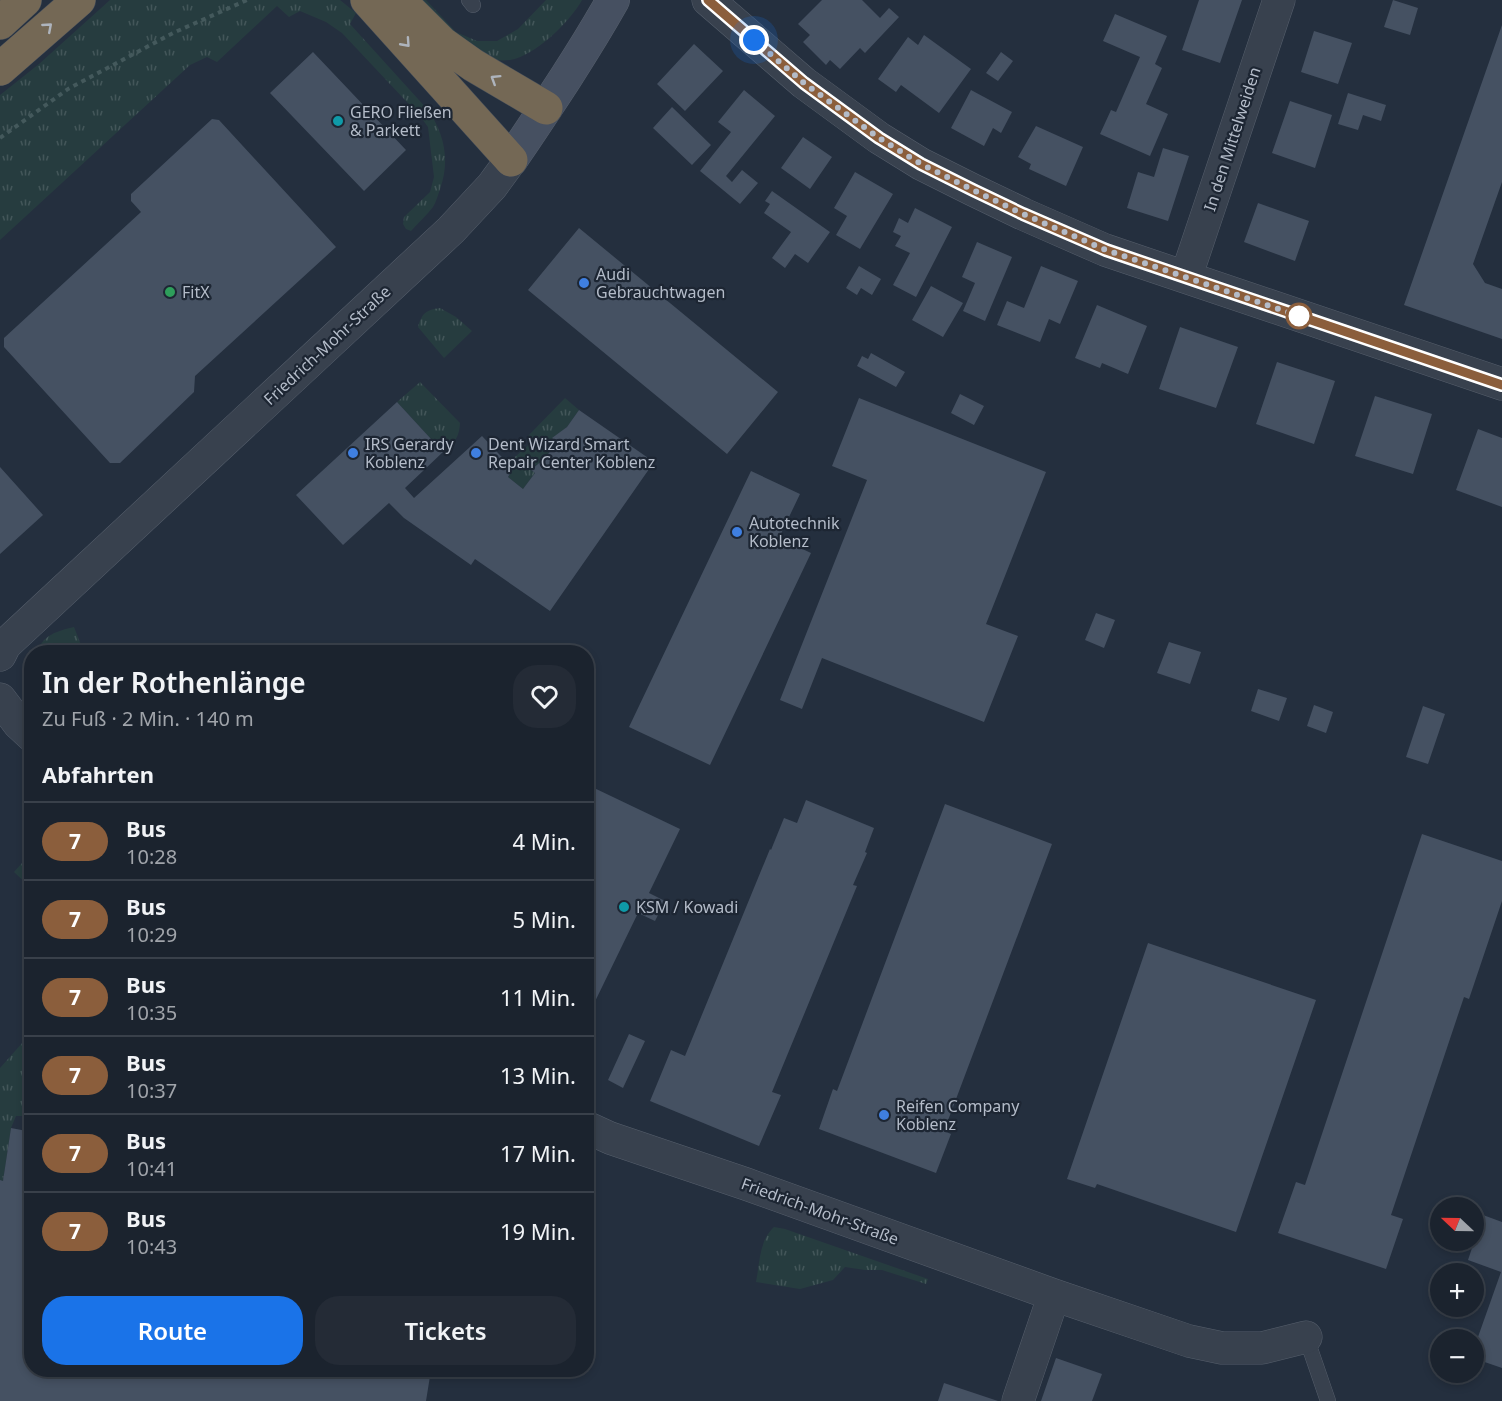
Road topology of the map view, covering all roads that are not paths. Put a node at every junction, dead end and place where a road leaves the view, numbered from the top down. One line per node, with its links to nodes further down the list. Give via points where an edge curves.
1 (25, 0): 8 (highway)
2 (79, 0): 9 (highway, one-way to 2)
3 (367, 0): 11 (highway, one-way to 11)
4 (399, 0): 10 (highway, one-way to 4, via 442,43)
5 (613, 0): 10 (street, Friedrich-Mohr-Straße)
6 (708, 0): 12 (street, via 804,83 921,164 1095,245)
7 (1279, 0): 12 (street, In den Mittelweiden)
8 (0, 23)
9 (0, 69)
10 (546, 108): 11 (street, Friedrich-Mohr-Straße)
11 (511, 160): 14 (street, Friedrich-Mohr-Straße, via 451,230 11,639)
12 (1186, 278): 13 (street)
13 (1502, 384)
14 (0, 655)
15 (0, 699): 16 (street)
16 (24, 729)
17 (594, 1131): 18 (street, Friedrich-Mohr-Straße)
18 (1054, 1295): 19 (street, Friedrich-Mohr-Straße, via 1189,1341 1222,1348 1262,1348); 20 (street)
19 (1306, 1337): 21 (lane)
20 (1018, 1401)
21 (1328, 1401)

